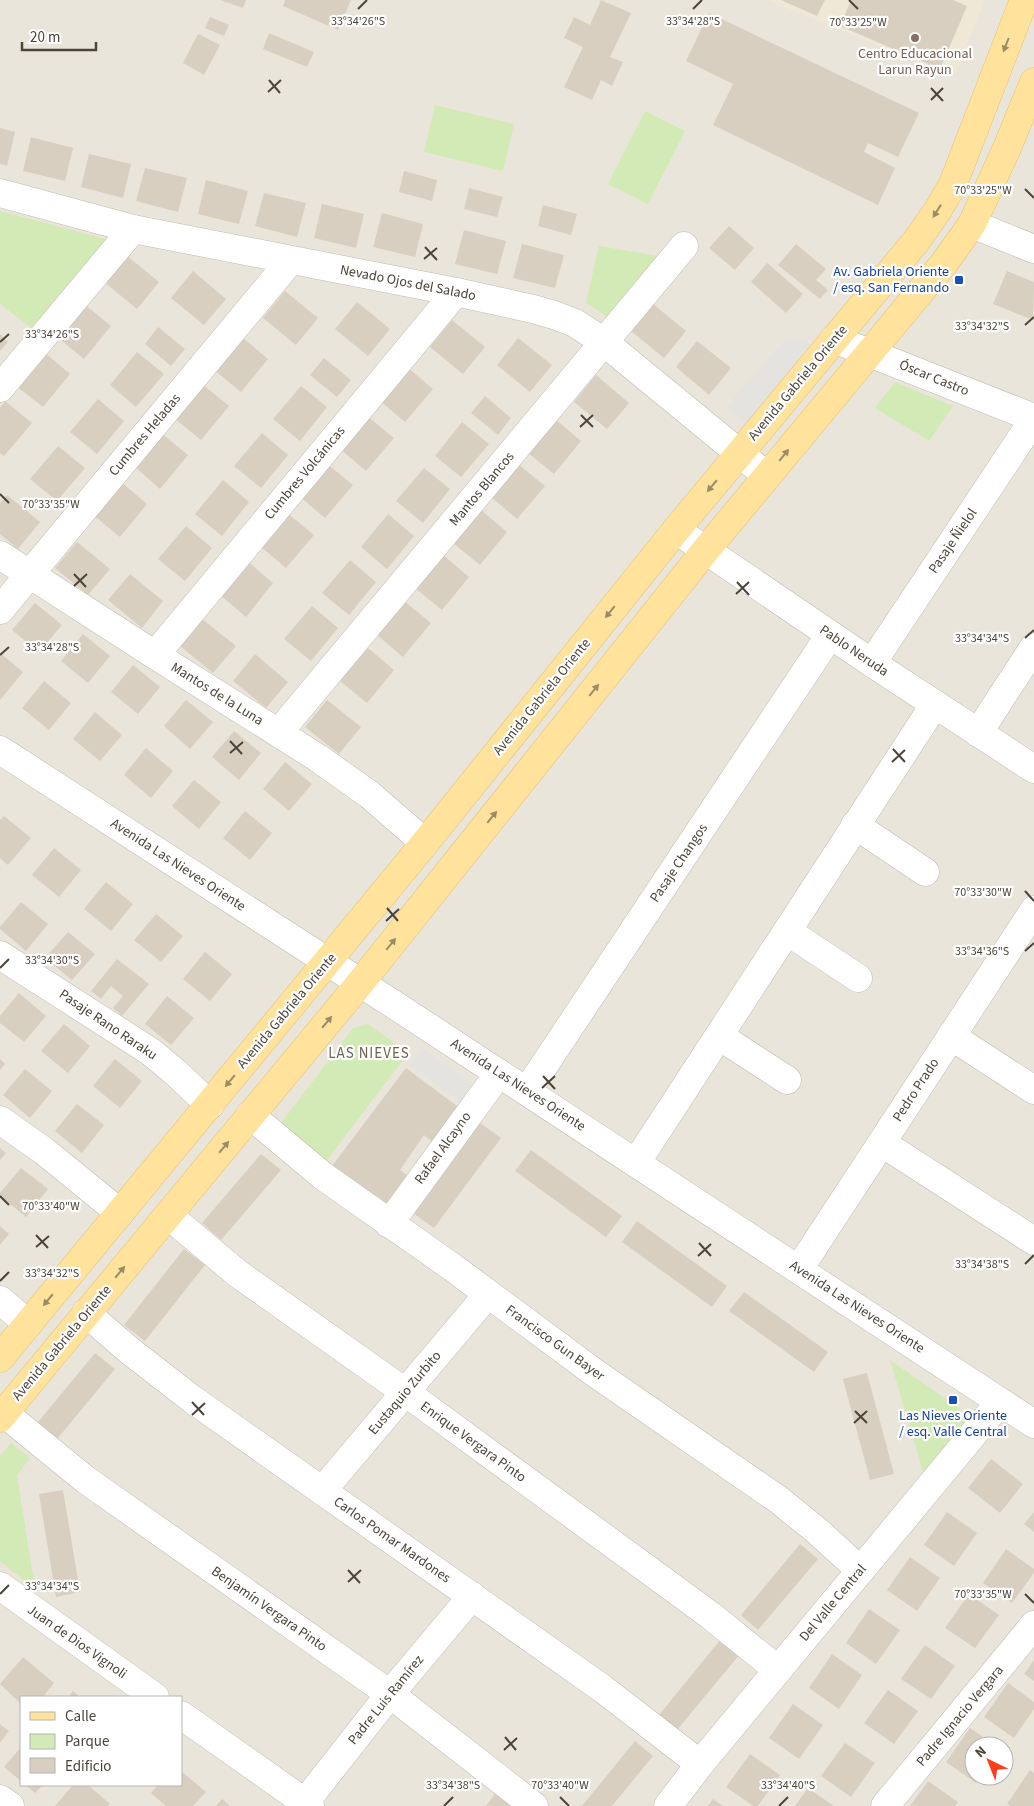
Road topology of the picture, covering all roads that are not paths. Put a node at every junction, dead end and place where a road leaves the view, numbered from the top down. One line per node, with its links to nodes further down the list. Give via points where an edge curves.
1 (1024, 0): 10 (main road, Avenida Gabriela Oriente, one-way to 10, via 953,184 917,240)
2 (1033, 86): 4 (main road, Avenida Gabriela Oriente)
3 (0, 193): 5 (street, Nevado Ojos del Salado)
4 (972, 224): 7 (street); 12 (main road, Avenida Gabriela Oriente, via 945,262)
5 (133, 229): 8 (street, Nevado Ojos del Salado); 13 (street)
6 (684, 246): 11 (street, Mantos Blancos)
7 (1034, 249)
8 (290, 261): 9 (street, Nevado Ojos del Salado); 20 (street, Cumbres Heladas)
9 (456, 292): 11 (street, Nevado Ojos del Salado, via 554,315 575,323); 24 (street, Cumbres Volcánicas)
10 (834, 339): 12 (street, Óscar Castro); 15 (main road, Avenida Gabriela Oriente)
11 (604, 342): 15 (street, Nevado Ojos del Salado); 27 (street, Mantos Blancos)
12 (869, 352): 14 (street, Óscar Castro); 16 (main road, Avenida Gabriela Oriente, one-way to 12)
13 (0, 388)
14 (1034, 418): 25 (street, Pasaje Ñielol)
15 (739, 453): 16 (street, Nevado Ojos del Salado); 17 (main road, Avenida Gabriela Oriente, one-way to 17)
16 (767, 476): 18 (main road, Avenida Gabriela Oriente)
17 (676, 530): 18 (street, Pablo Neruda); 32 (main road, Avenida Gabriela Oriente, one-way to 32)
18 (705, 551): 22 (street, Pablo Neruda); 39 (main road, Avenida Gabriela Oriente, one-way to 18)
19 (0, 555): 20 (street, Mantos de la Luna)
20 (30, 574): 21 (street, Cumbres Heladas); 24 (street, Mantos de la Luna)
21 (0, 610)
22 (830, 635): 25 (street, Pablo Neruda); 45 (street, Pasaje Changos)
23 (1034, 647): 28 (street)
24 (155, 655): 27 (street, Mantos de la Luna)
25 (872, 663): 26 (street, Pablo Neruda)
26 (935, 704): 28 (street, Pablo Neruda); 31 (street)
27 (279, 732): 32 (street, Mantos de la Luna, via 346,776)
28 (978, 732): 30 (street, Pablo Neruda)
29 (0, 750): 37 (street, Avenida Las Nieves Oriente)
30 (1034, 769)
31 (856, 825): 33 (street); 35 (street)
32 (425, 843): 37 (main road, Avenida Gabriela Oriente)
33 (925, 872)
34 (1030, 926): 41 (street, Pedro Prado)
35 (787, 930): 38 (street); 40 (street)
36 (0, 954): 46 (street, Pasaje Rano Raraku, via 151,1052)
37 (328, 962): 39 (street, Avenida Las Nieves Oriente); 46 (main road, Avenida Gabriela Oriente, one-way to 46)
38 (858, 978)
39 (360, 982): 42 (street, Avenida Las Nieves Oriente); 47 (main road, Avenida Gabriela Oriente, one-way to 39)
40 (719, 1036): 43 (street); 50 (street)
41 (951, 1036): 44 (street); 49 (street, Pedro Prado)
42 (499, 1073): 45 (street, Avenida Las Nieves Oriente); 53 (street, Rafael Alcayno)
43 (787, 1080)
44 (1034, 1090)
45 (527, 1092): 50 (street, Avenida Las Nieves Oriente)
46 (210, 1105): 51 (main road, Avenida Gabriela Oriente)
47 (250, 1115): 52 (main road, Avenida Gabriela Oriente, one-way to 47); 53 (street, Francisco Gun Bayer, via 323,1176)
48 (0, 1120): 51 (street)
49 (882, 1143): 54 (street); 55 (street, Pedro Prado)
50 (636, 1162): 55 (street, Avenida Las Nieves Oriente)
51 (120, 1213): 59 (main road, Avenida Gabriela Oriente, one-way to 59)
52 (168, 1215): 58 (main road, Avenida Gabriela Oriente, one-way to 52); 61 (street, Enrique Vergara Pinto, via 237,1273)
53 (389, 1224): 56 (street, Francisco Gun Bayer)
54 (1034, 1241)
55 (798, 1269): 62 (street, Avenida Las Nieves Oriente)
56 (488, 1294): 61 (street, Eustaquio Zurbito); 66 (street, Francisco Gun Bayer, via 779,1500)
57 (0, 1300): 59 (street)
58 (86, 1313): 63 (main road, Avenida Gabriela Oriente); 65 (street, Carlos Pomar Mardones, via 192,1399)
59 (28, 1324): 60 (main road, Avenida Gabriela Oriente)
60 (0, 1358)
61 (405, 1392): 65 (street, Eustaquio Zurbito); 70 (street, Enrique Vergara Pinto, via 710,1615)
62 (1000, 1402): 64 (street, Avenida Las Nieves Oriente); 66 (street, Del Valle Central)
63 (2, 1416): 71 (street, Benjamín Vergara Pinto, via 86,1480)
64 (1034, 1424)
65 (322, 1491): 68 (street, Carlos Pomar Mardones)
66 (860, 1570): 70 (street, Del Valle Central)
67 (0, 1586): 72 (street, Juan de Dios Vignoli)
68 (472, 1596): 71 (street, Padre Luis Ramírez); 74 (street, Carlos Pomar Mardones, via 603,1689)
69 (1034, 1625): 80 (street, Padre Ignacio Vergara)
70 (778, 1670): 74 (street, Del Valle Central)
71 (390, 1694): 76 (street, Padre Luis Ramírez); 78 (street, Benjamín Vergara Pinto)
72 (155, 1696)
73 (182, 1716): 76 (street)
74 (700, 1764): 79 (street, Del Valle Central)
75 (0, 1799): 77 (street)
76 (306, 1805)
77 (10, 1806)
78 (534, 1806)
79 (668, 1806)
80 (885, 1806)

